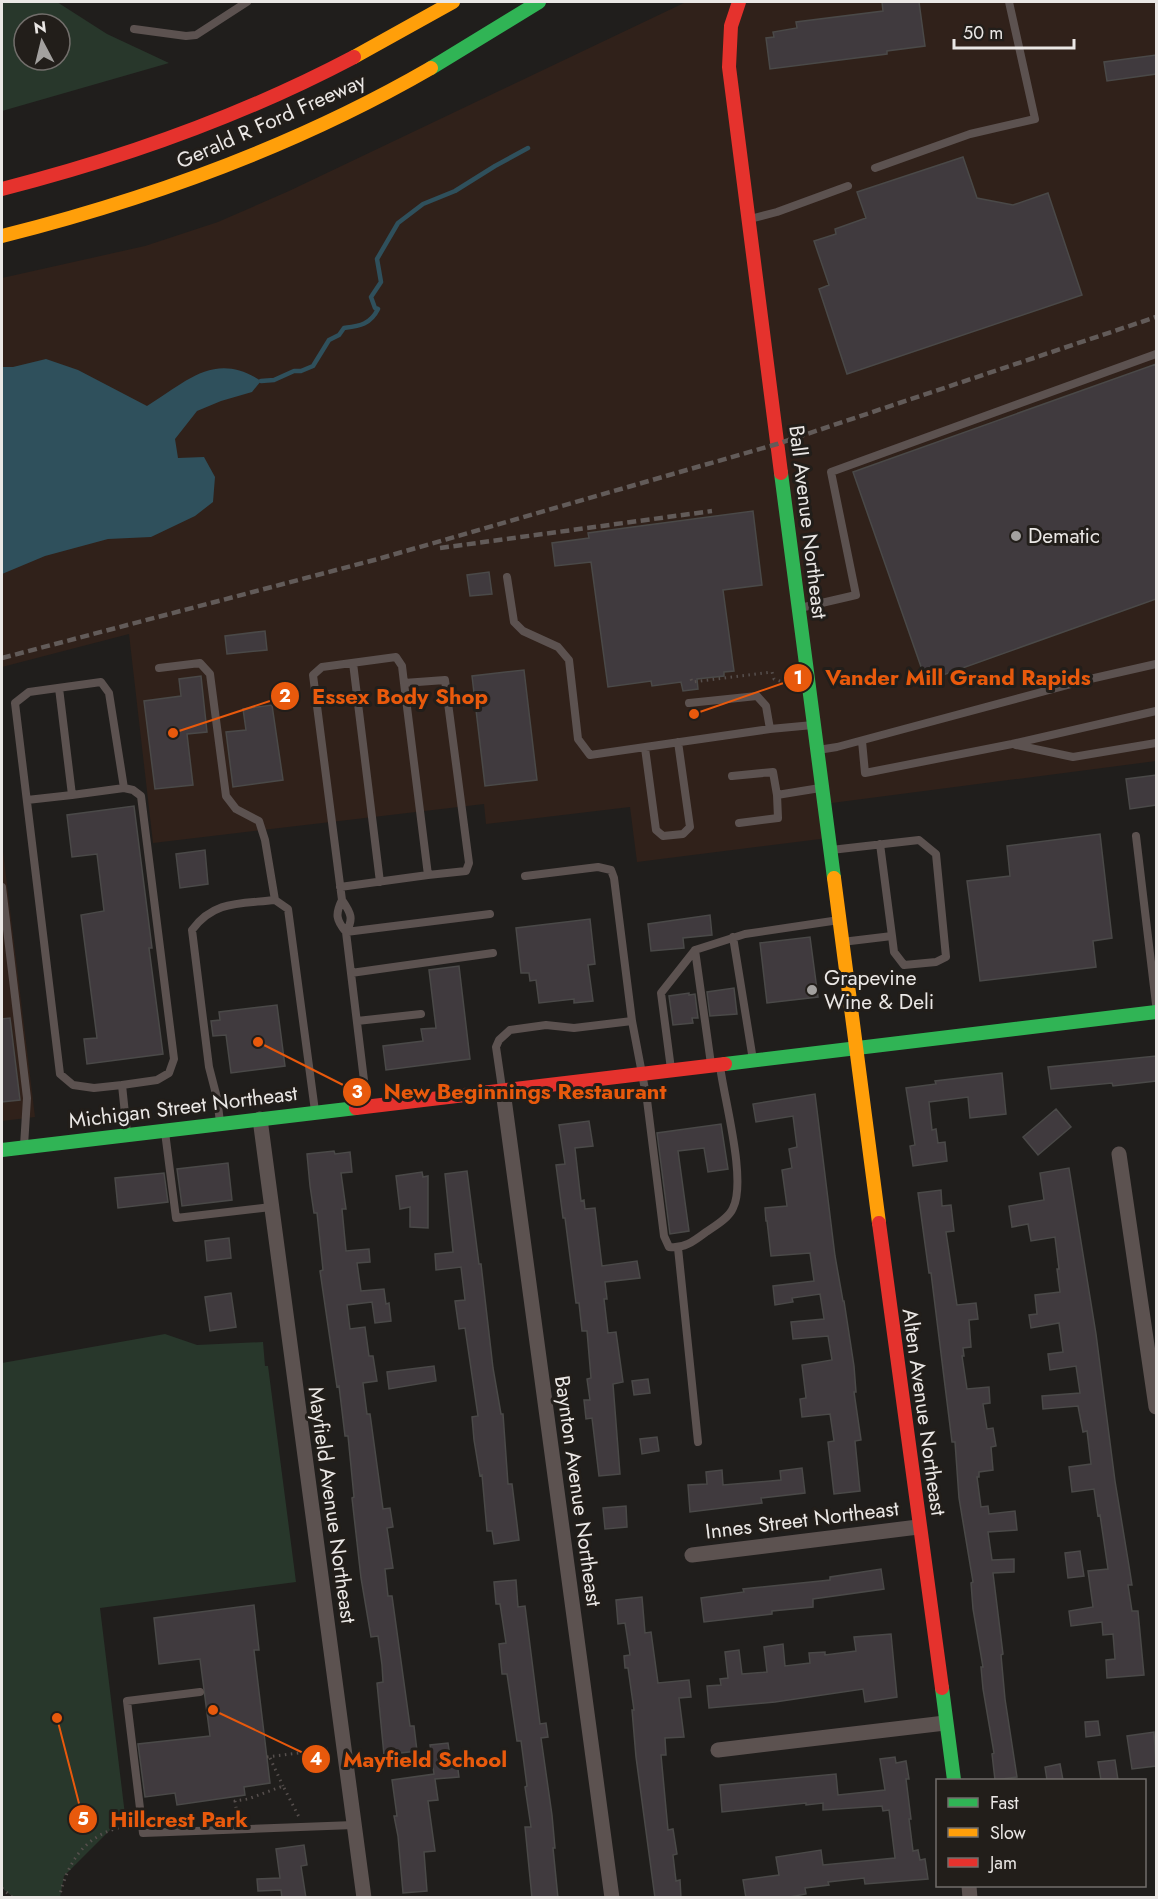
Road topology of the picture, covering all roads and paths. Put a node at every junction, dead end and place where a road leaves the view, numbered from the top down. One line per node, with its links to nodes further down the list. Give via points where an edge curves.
1 (247, 2): 6 (lane, via 196,35)
2 (453, 2): 9 (main road, Gerald R Ford Freeway, via 353,58 246,108 119,155)
3 (539, 2): 11 (main road, Gerald R Ford Freeway, via 422,74 289,140 151,194)
4 (740, 2): 10 (main road, Ball Avenue Northeast, via 728,44)
5 (1009, 2): 7 (lane, via 1035,119 970,134)
6 (134, 29)
7 (875, 168)
8 (848, 186): 10 (lane)
9 (2, 189)
10 (748, 219): 14 (main road, Ball Avenue Northeast)
11 (2, 236)
12 (1156, 354): 14 (lane, via 831,472 856,595)
13 (507, 577): 30 (lane, via 514,622 523,631 558,647 569,660 578,739 590,755)
14 (798, 608): 24 (main road, Ball Avenue Northeast)
15 (353, 663): 19 (lane, via 396,657 402,666); 44 (lane); 45 (lane, via 322,667 314,675)
16 (1156, 664): 26 (lane)
17 (159, 668): 47 (lane, via 200,663 210,674 226,796 236,809 259,821 266,840)
18 (691, 679): 20 (path, via 692,682 772,672 774,679)
19 (404, 683): 42 (lane); 42 (lane, via 445,680 469,863 466,871)
20 (785, 683)
21 (59, 688): 34 (lane, via 101,682 109,693); 35 (lane); 37 (lane, via 30,692 15,703)
22 (689, 703): 25 (lane, via 758,696 766,706)
23 (1156, 711): 29 (lane)
24 (813, 725): 25 (lane); 31 (main road, Ball Avenue Northeast)
25 (770, 729): 27 (lane)
26 (861, 741): 29 (lane, via 865,773); 31 (lane)
27 (678, 742): 30 (lane); 30 (lane, via 690,827 683,834 663,836 656,830)
28 (1156, 743): 29 (lane, via 1073,757)
29 (1012, 744)
30 (645, 748)
31 (817, 750): 33 (main road, Ball Avenue Northeast)
32 (732, 776): 36 (lane, via 773,772)
33 (822, 788): 36 (lane); 41 (main road, Ball Avenue Northeast)
34 (124, 789): 35 (lane); 68 (lane, via 141,796 174,1059 170,1073 157,1080)
35 (72, 795): 37 (lane)
36 (777, 795): 38 (lane, via 778,818)
37 (27, 800): 68 (lane, via 60,1074 73,1085)
38 (739, 823)
39 (1136, 836): 58 (lane)
40 (880, 844): 41 (lane); 52 (lane); 52 (lane, via 919,840 936,854 946,957 936,962 904,965 894,952)
41 (830, 850): 50 (main road, Ball Avenue Northeast)
42 (428, 876): 44 (lane)
43 (525, 876): 62 (lane, via 598,867 611,870)
44 (380, 882): 45 (lane)
45 (340, 886): 48 (lane)
46 (2, 887): 76 (lane, via 27,1098)
47 (275, 900): 71 (lane, via 288,909); 73 (lane, via 218,908 202,917 192,930)
48 (342, 900): 51 (lane, via 351,923); 51 (lane, via 336,911 337,921)
49 (490, 914): 51 (lane)
50 (839, 920): 53 (lane); 54 (main road, Ball Avenue Northeast)
51 (346, 932): 57 (lane)
52 (892, 936): 54 (lane)
53 (733, 937): 55 (lane); 64 (lane)
54 (842, 942): 63 (main road, Ball Avenue Northeast)
55 (695, 950): 65 (lane); 66 (lane, via 661,993)
56 (493, 953): 57 (lane)
57 (351, 973): 61 (lane)
58 (1156, 1004)
59 (1156, 1012): 63 (main road, Michigan Street Northeast)
60 (421, 1014): 61 (lane)
61 (357, 1021): 70 (lane)
62 (632, 1021): 67 (lane); 69 (lane, via 510,1030 496,1047)
63 (855, 1049): 64 (main road, Michigan Street Northeast); 83 (main road, Alten Avenue Northeast)
64 (753, 1061): 65 (main road, Michigan Street Northeast)
65 (715, 1066): 66 (main road, Michigan Street Northeast); 80 (lane, via 732,1128 738,1194 733,1210 693,1242)
66 (671, 1071): 67 (main road, Michigan Street Northeast)
67 (643, 1074): 69 (main road, Michigan Street Northeast); 80 (lane, via 664,1236 669,1247)
68 (122, 1085): 75 (lane)
69 (503, 1091): 70 (main road, Michigan Street Northeast); 99 (street, Baynton Avenue Northeast)
70 (368, 1106): 71 (main road, Michigan Street Northeast)
71 (315, 1112): 72 (main road, Michigan Street Northeast)
72 (260, 1119): 73 (main road, Michigan Street Northeast); 79 (street, Mayfield Avenue Northeast)
73 (220, 1123): 74 (main road, Michigan Street Northeast)
74 (165, 1130): 75 (main road, Michigan Street Northeast); 79 (lane, via 176,1218)
75 (128, 1135): 76 (main road, Michigan Street Northeast)
76 (24, 1148): 77 (main road, Michigan Street Northeast)
77 (2, 1150)
78 (1119, 1154): 81 (street)
79 (272, 1207): 87 (street, Mayfield Avenue Northeast)
80 (678, 1248): 82 (lane)
81 (1156, 1407)
82 (698, 1442)
83 (918, 1527): 84 (street, Innes Street Northeast); 86 (main road, Alten Avenue Northeast)
84 (692, 1555)
85 (200, 1692): 94 (lane, via 127,1701 143,1833)
86 (945, 1723): 88 (street); 89 (main road, Alten Avenue Northeast)
87 (344, 1748): 90 (path, via 268,1757); 91 (street, Mayfield Avenue Northeast)
88 (718, 1750)
89 (954, 1779)
90 (283, 1786): 93 (path); 94 (path, via 235,1801)
91 (354, 1825): 93 (lane); 98 (street, Mayfield Avenue Northeast)
92 (121, 1827): 97 (path, via 96,1837 77,1853)
93 (304, 1827): 94 (lane)
94 (239, 1829)
95 (2, 1888): 96 (path)
96 (13, 1898)
97 (59, 1898)
98 (364, 1898)
99 (612, 1898)

